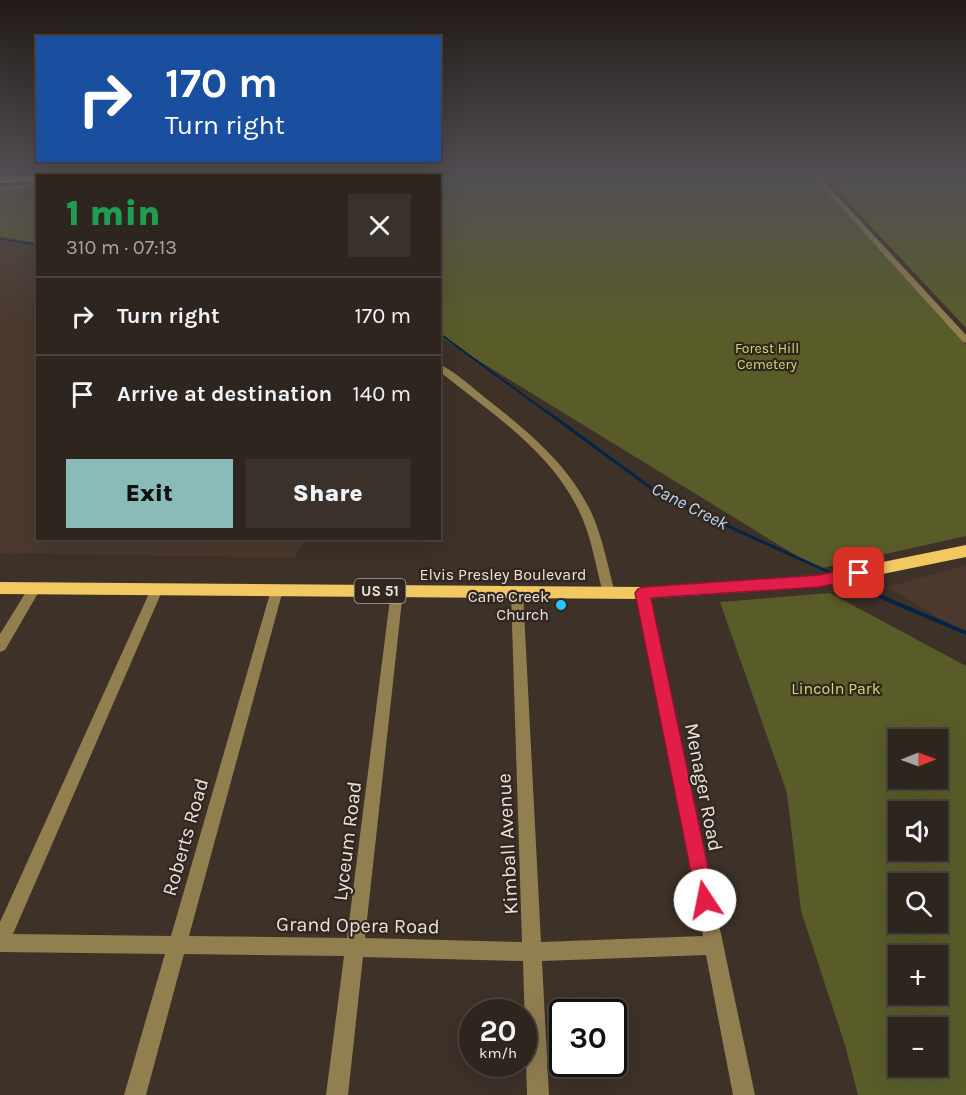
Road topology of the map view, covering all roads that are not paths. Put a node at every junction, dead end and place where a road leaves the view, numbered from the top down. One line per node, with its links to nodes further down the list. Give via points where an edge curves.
1 (862, 226): 2 (street)
2 (966, 340)
3 (441, 369): 11 (street, via 529,439 559,470 594,534)
4 (966, 551): 12 (main road, Elvis Presley Boulevard / US 51, via 819,581)
5 (0, 588): 6 (main road, Elvis Presley Boulevard / US 51)
6 (35, 588): 7 (main road, Elvis Presley Boulevard / US 51); 13 (street)
7 (157, 589): 8 (main road, Elvis Presley Boulevard / US 51); 14 (street)
8 (277, 590): 9 (main road, Elvis Presley Boulevard / US 51); 16 (street, Roberts Road)
9 (397, 591): 10 (main road, Elvis Presley Boulevard / US 51); 17 (street, Lyceum Road)
10 (517, 592): 11 (main road, Elvis Presley Boulevard / US 51); 18 (street, Kimball Avenue)
11 (609, 593): 12 (main road, Elvis Presley Boulevard / US 51)
12 (643, 593): 15 (street, Menager Road)
13 (0, 646)
14 (0, 943): 16 (street, Grand Opera Road)
15 (714, 945): 18 (street, Grand Opera Road); 22 (street, Menager Road)
16 (176, 946): 17 (street, Grand Opera Road); 19 (street, Roberts Road)
17 (355, 947): 18 (street, Grand Opera Road); 20 (street, Lyceum Road)
18 (533, 952): 21 (street, Kimball Avenue)
19 (135, 1095)
20 (338, 1095)
21 (538, 1095)
22 (744, 1095)

